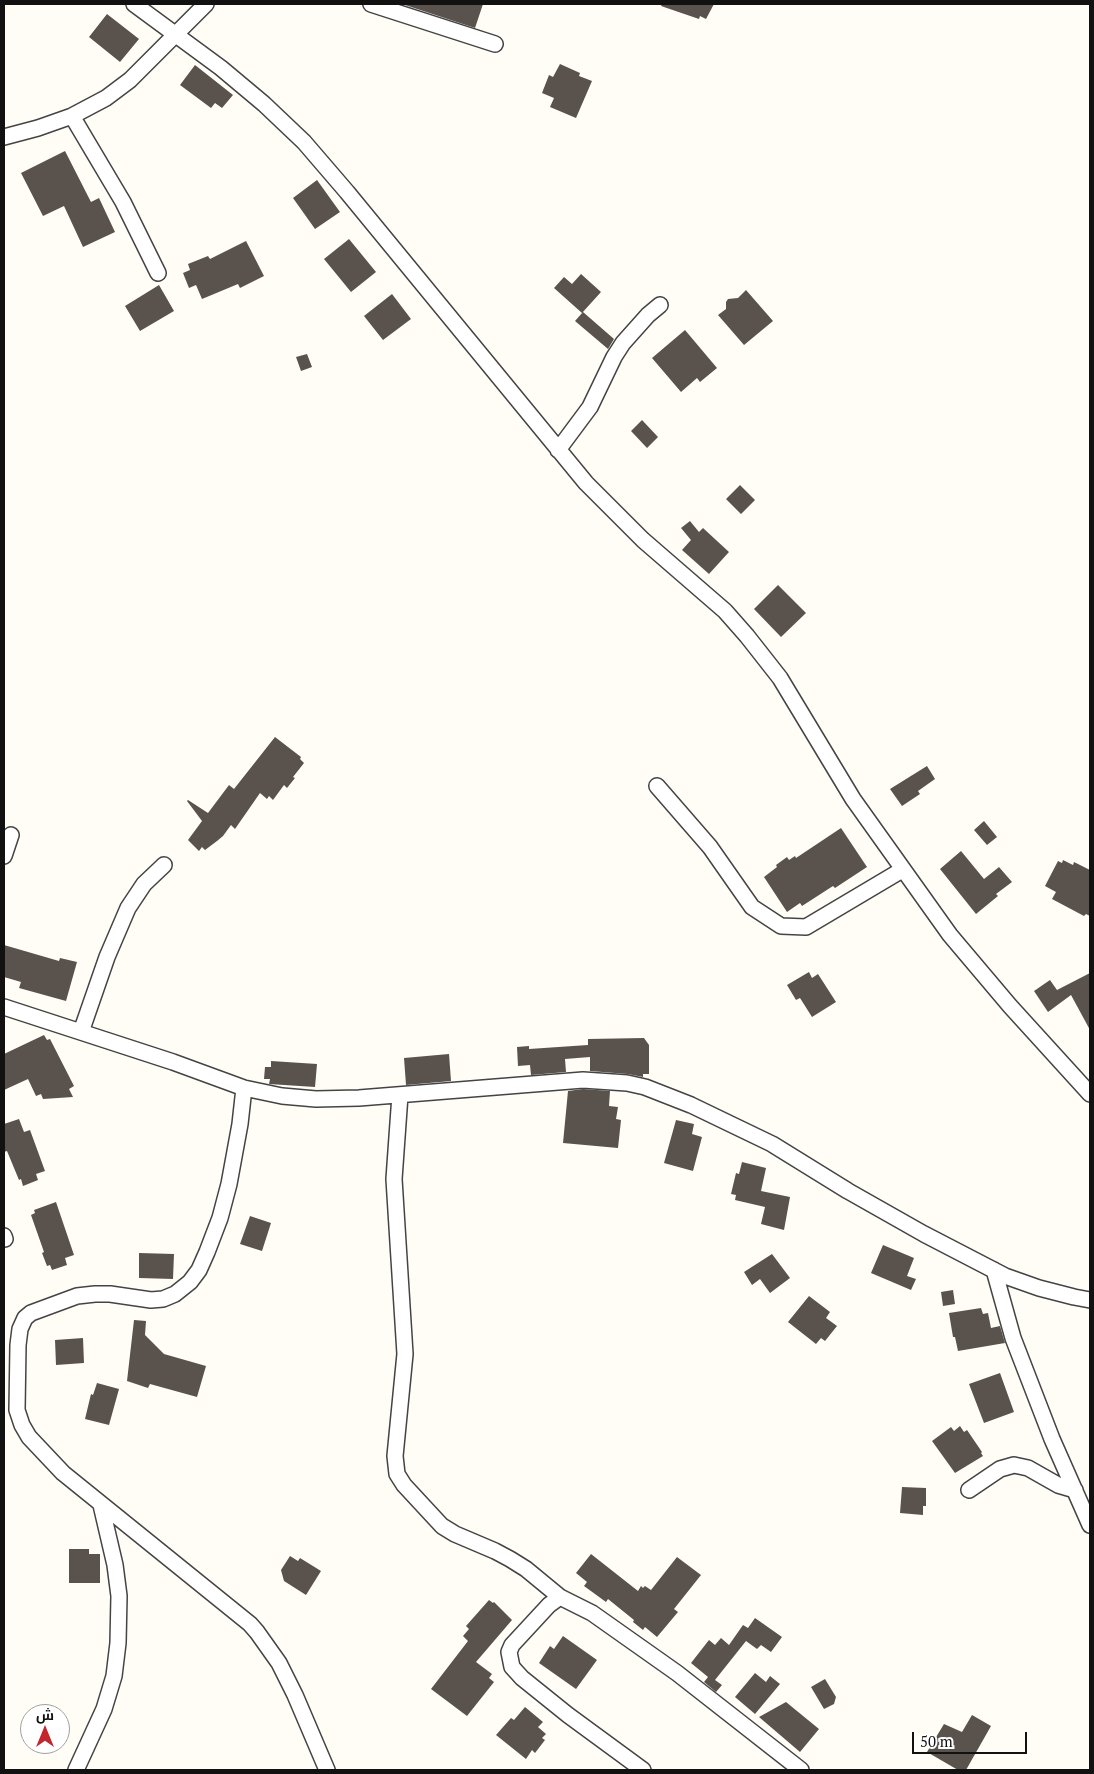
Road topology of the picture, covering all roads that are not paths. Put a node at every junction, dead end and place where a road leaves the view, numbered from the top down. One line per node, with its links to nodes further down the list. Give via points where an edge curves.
1 (134, 4): 4 (street)
2 (206, 4): 4 (street)
3 (371, 4): 5 (street)
4 (175, 34): 6 (street, via 130,80 106,98); 10 (street, via 264,104 304,142)
5 (495, 44)
6 (72, 116): 7 (street); 8 (street, via 123,202)
7 (4, 138)
8 (158, 273)
9 (660, 305): 10 (street, via 623,343 590,407)
10 (558, 450): 15 (street, via 586,484 643,540 724,610 748,636 780,678 853,799)
11 (657, 786): 15 (street, via 710,847 752,907 781,926 806,927)
12 (10, 836): 13 (street)
13 (4, 856)
14 (164, 865): 17 (street, via 144,884 128,908)
15 (902, 870): 19 (street, via 950,935)
16 (4, 1007): 17 (street)
17 (81, 1032): 18 (street)
18 (244, 1088): 20 (street, via 282,1096 316,1098); 23 (street, via 230,1184 207,1252 190,1282 163,1299 95,1294 77,1296 31,1313 20,1329)
19 (1090, 1094)
20 (400, 1095): 21 (street, via 583,1080 645,1087 772,1144 916,1230); 28 (street, via 394,1179 405,1354 395,1456 397,1474 442,1526 510,1559)
21 (994, 1270): 22 (street, via 1039,1288); 25 (street, via 1014,1338)
22 (1090, 1300)
23 (11, 1410): 26 (street, via 29,1438)
24 (969, 1490): 25 (street, via 1014,1465 1028,1468 1058,1485)
25 (1075, 1490): 27 (street)
26 (101, 1505): 29 (street, via 119,1596 118,1643 114,1676 104,1709); 30 (street, via 257,1632 296,1695)
27 (1090, 1525)
28 (560, 1597): 31 (street, via 512,1645 509,1652 512,1667 568,1715); 32 (street, via 592,1613 677,1673)
29 (76, 1770)
30 (327, 1770)
31 (643, 1770)
32 (801, 1770)

